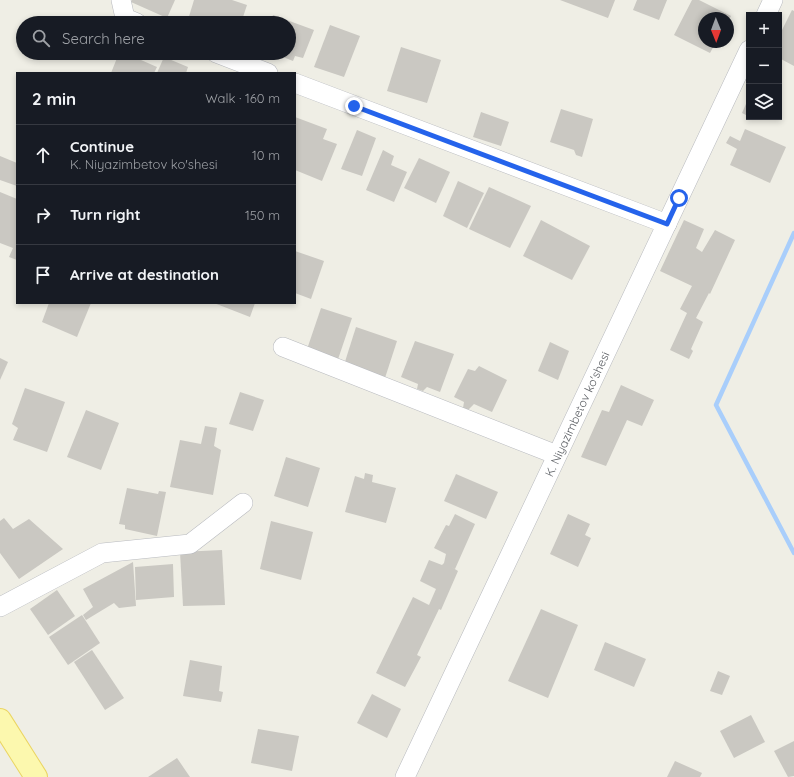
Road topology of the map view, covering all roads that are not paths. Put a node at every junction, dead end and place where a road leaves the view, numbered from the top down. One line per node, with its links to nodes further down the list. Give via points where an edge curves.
1 (121, 0): 4 (street)
2 (773, 0): 3 (street)
3 (767, 12)
4 (125, 16)
5 (746, 56): 9 (street, K. Niyazimbetov ko'shesi)
6 (234, 60): 7 (street)
7 (265, 72)
8 (296, 83): 9 (street)
9 (667, 224): 11 (street, K. Niyazimbetov ko'shesi)
10 (283, 347): 11 (street)
11 (558, 455): 16 (street, K. Niyazimbetov ko'shesi)
12 (243, 503): 13 (street, via 190,544 102,553)
13 (0, 607)
14 (0, 720): 15 (main road)
15 (36, 777)
16 (405, 777)

